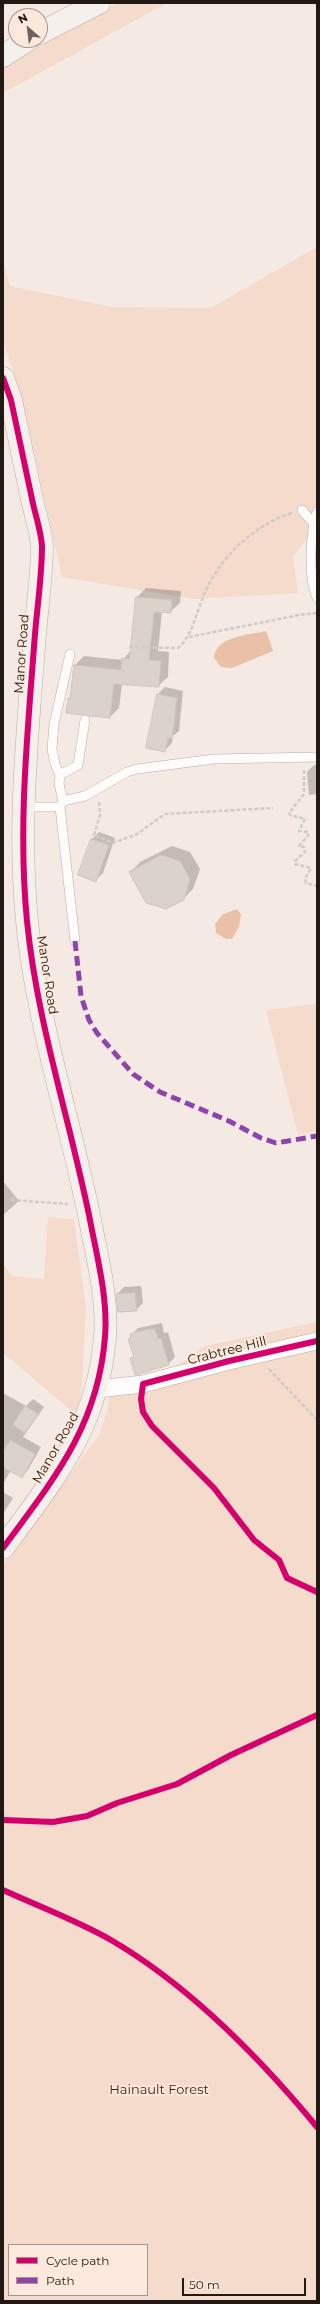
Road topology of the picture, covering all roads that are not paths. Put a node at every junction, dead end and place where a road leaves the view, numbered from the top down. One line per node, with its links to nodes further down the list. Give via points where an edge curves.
1 (99, 3): 2 (street)
2 (48, 29)
3 (16, 48): 4 (street)
4 (3, 56)
5 (3, 378): 15 (street, Manor Road, via 11,400 42,544 28,718)
6 (302, 510): 8 (lane)
7 (317, 512): 8 (lane)
8 (314, 524): 9 (lane, via 311,577)
9 (317, 598)
10 (70, 654): 13 (lane, via 54,724 52,749)
11 (85, 720): 13 (lane, via 78,766)
12 (317, 757): 14 (lane, via 214,759 137,769)
13 (60, 775): 14 (lane)
14 (61, 804): 15 (lane); 16 (lane)
15 (24, 807): 18 (street, Manor Road, via 27,922 38,998 87,1204 105,1309 106,1334)
16 (75, 941)
17 (317, 1341): 18 (street, Crabtree Hill, via 143,1384)
18 (98, 1389): 19 (street, Manor Road, via 91,1410 51,1483)
19 (3, 1548)

